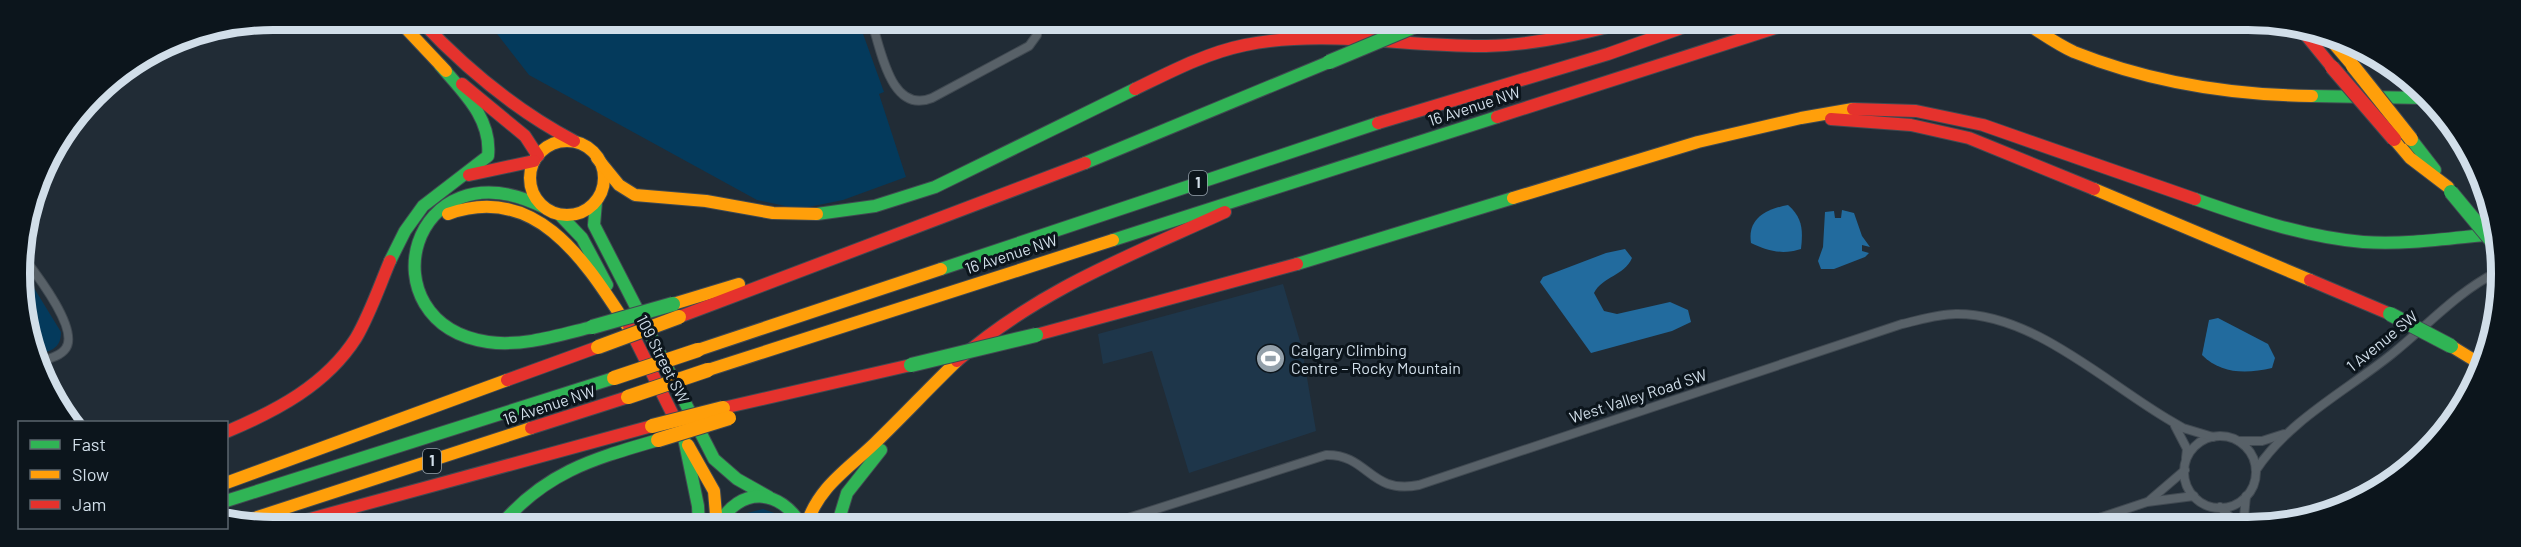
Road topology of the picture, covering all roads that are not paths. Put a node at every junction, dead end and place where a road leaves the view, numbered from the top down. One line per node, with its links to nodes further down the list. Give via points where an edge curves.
1 (407, 30): 12 (main road)
2 (429, 30): 15 (main road, via 489,87 534,119)
3 (875, 30): 4 (street, via 895,88 905,98 917,102 932,98 1029,46)
4 (1037, 30)
5 (1405, 30): 27 (main road, bridge, via 1026,188)
6 (1591, 30): 17 (main road, via 1488,46 1304,39 1245,45 1151,81 935,187 906,198 838,213 773,213 699,200 638,195 618,184)
7 (1676, 30): 47 (main road, 16 Avenue NW / 1, bridge, via 1430,106 614,378)
8 (1769, 30): 19 (main road, 16 Avenue NW / 1)
9 (2037, 30): 13 (main road, via 2072,51 2154,78 2256,95)
10 (2308, 37): 20 (main road, bridge, via 2410,158)
11 (2337, 47): 20 (main road, bridge)
12 (440, 65): 16 (main road, via 518,129); 18 (main road, via 479,114 491,144 488,156)
13 (2417, 98)
14 (1801, 117): 25 (main road, via 1850,109 1916,111 1983,125 2247,217 2306,233 2363,242 2417,242); 32 (main road, bridge, via 1882,121 1949,131 2080,182 2390,314); 33 (main road, bridge, via 1698,142 1302,262 1036,335)
15 (580, 144): 16 (main road, via 562,142 544,149); 17 (main road)
16 (536, 158): 18 (main road); 22 (main road, via 530,185)
17 (597, 158): 21 (main road, via 604,175)
18 (460, 177): 36 (main road, via 423,205 399,239 366,319 332,368 308,392)
19 (1271, 189): 34 (main road, via 1081,278 1012,317); 50 (main road, 16 Avenue NW / 1, bridge)
20 (2450, 189): 26 (main road, bridge)
21 (596, 202): 23 (main road, via 580,213); 46 (main road, 109 Street SW, via 594,225 714,459 737,479)
22 (543, 207): 23 (main road); 24 (main road, via 505,192 484,192 437,213)
23 (560, 215): 30 (main road, 109 Street SW, via 584,239)
24 (427, 225): 27 (main road, bridge, via 418,239 415,268 417,287 430,312 454,333 489,342 540,339 592,327); 30 (main road, via 453,212 481,205 508,209 540,222 565,241)
25 (2488, 235)
26 (2488, 236)
27 (824, 262): 43 (main road, bridge)
28 (30, 267): 31 (street, via 69,332 69,342 62,352)
29 (2491, 275): 37 (street, 1 Avenue SW, via 2473,284 2392,354)
30 (630, 330): 39 (main road, 109 Street SW)
31 (46, 359)
32 (2475, 360)
33 (726, 413): 51 (main road, bridge, via 652,426); 52 (main road, bridge, via 551,476 523,498)
34 (905, 414): 57 (main road, via 862,456 825,484); 58 (main road, via 881,451 852,482)
35 (2171, 422): 38 (street, West Valley Road SW); 41 (street, West Valley Road SW, via 2187,448); 59 (street, West Valley Road SW, via 2055,346 2020,328 1977,315 1942,315 1902,324 1419,485 1404,488 1383,484 1350,459 1326,455)
36 (228, 431)
37 (2285, 434): 40 (street, 1 Avenue SW, via 2262,441); 42 (street, 1 Avenue SW)
38 (2213, 437): 40 (street); 41 (street, via 2196,446)
39 (684, 438): 53 (main road); 54 (main road, 109 Street SW, via 714,486)
40 (2238, 440): 42 (street, via 2253,456)
41 (2185, 466): 44 (street, via 2187,484); 48 (street)
42 (2256, 470): 45 (street, via 2254,484)
43 (228, 482)
44 (2194, 496): 48 (street); 49 (street)
45 (2246, 496): 49 (street); 62 (street)
46 (769, 497): 55 (main road, via 753,496 737,502); 56 (main road, 109 Street SW, via 790,508)
47 (228, 500)
48 (2147, 502): 60 (street)
49 (2220, 507): 61 (street)
50 (260, 516)
51 (317, 517)
52 (507, 517)
53 (699, 517)
54 (717, 517)
55 (722, 517)
56 (796, 517)
57 (808, 517)
58 (838, 517)
59 (1131, 517)
60 (2103, 517)
61 (2231, 517)
62 (2243, 517)

